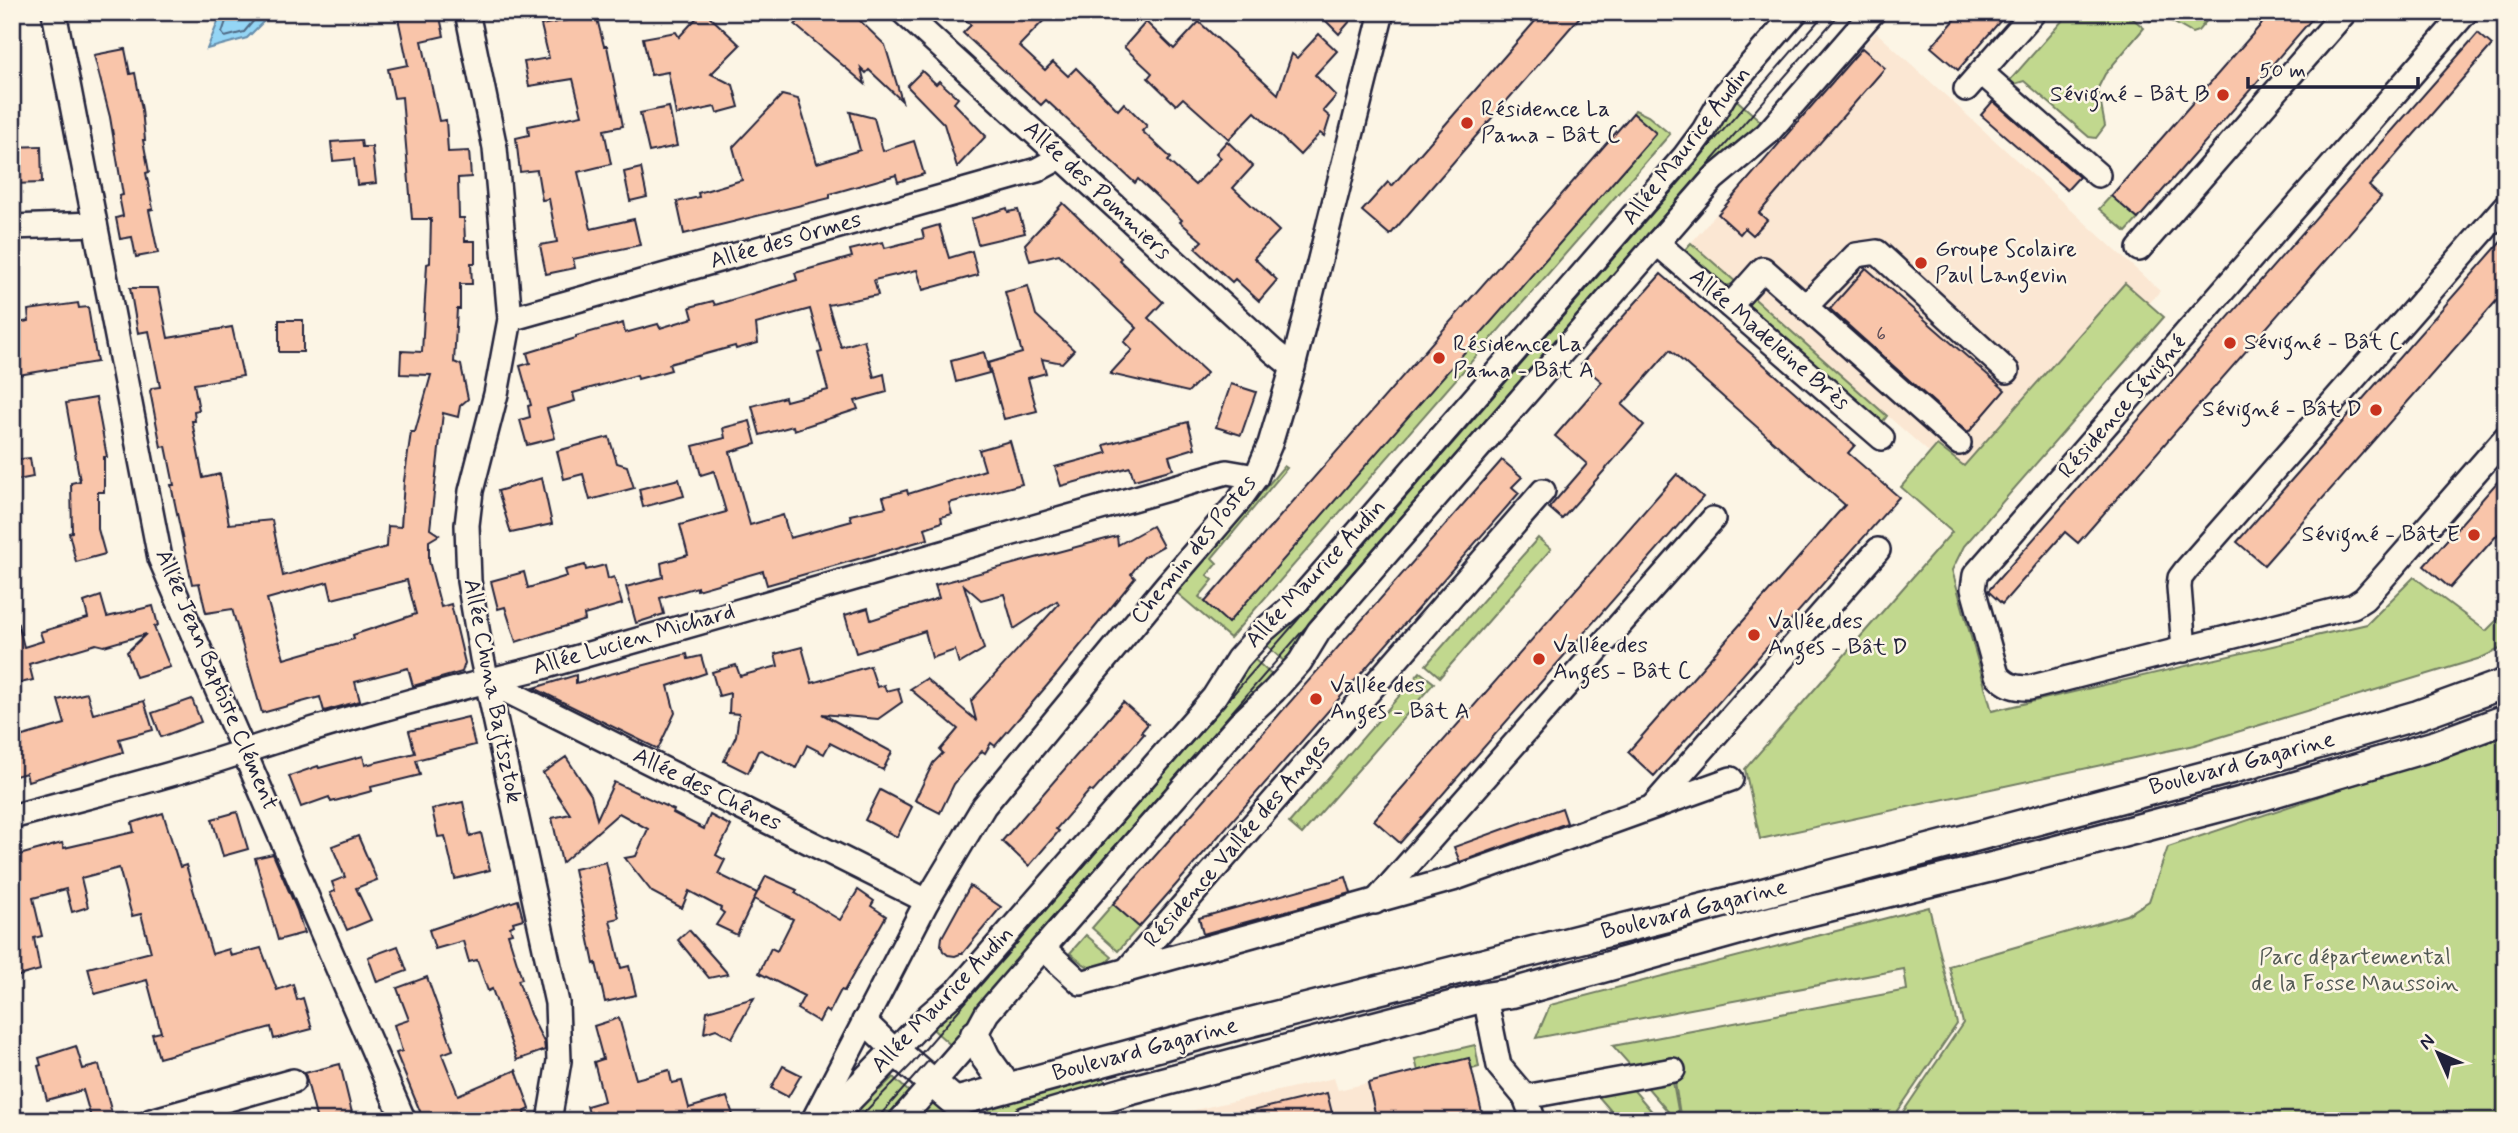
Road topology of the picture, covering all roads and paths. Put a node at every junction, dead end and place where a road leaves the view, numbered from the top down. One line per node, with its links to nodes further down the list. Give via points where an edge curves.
1 (54, 12): 13 (street, Allée Jean Baptiste Clément)
2 (467, 12): 19 (street, Allée Chuna Bajtsztok, via 495,148)
3 (903, 12): 10 (street, Allée des Pommiers)
4 (1382, 12): 20 (street, Chemin des Postes)
5 (1796, 12): 44 (street, Allée Maurice Audin, via 1725,94 1675,168 1298,600 1238,659 1214,697 958,990)
6 (1873, 12): 15 (street, Allée Maurice Audin, via 1767,134 1713,179)
7 (2034, 12): 11 (street, via 1973,81)
8 (2346, 12): 16 (street)
9 (2466, 12): 29 (street, Résidence Sévigné, via 1975,575 1992,663 1997,676 2008,685 2029,688)
10 (1061, 157): 19 (street, Allée des Ormes, via 1037,170); 20 (street, Allée des Pommiers)
11 (2098, 175)
12 (2506, 205): 29 (street, via 2180,578)
13 (95, 224): 14 (street); 33 (street, Allée Jean Baptiste Clément, via 160,558)
14 (12, 227)
15 (1657, 243): 17 (street, Allée Madeleine Brès); 39 (street, Allée Maurice Audin, via 1319,631 1287,677 1240,723)
16 (2139, 249)
17 (1730, 306): 18 (street, via 1763,269); 23 (street, Allée Madeleine Brès)
18 (1806, 306): 21 (street, via 1856,255 1877,253); 24 (street)
19 (510, 318): 30 (street, Allée Chuna Bajtsztok, via 467,525 469,581)
20 (1293, 367): 25 (street, Chemin des Postes)
21 (2007, 371)
22 (2506, 437): 29 (street, Résidence Sévigné, via 2364,599 2342,610)
23 (1882, 438)
24 (1959, 443)
25 (1256, 477): 30 (street, Allée Lucien Michard, via 1227,472); 37 (street, Chemin des Postes, via 984,806)
26 (1543, 491): 40 (street, Résidence Vallée des Anges)
27 (1713, 519): 38 (street)
28 (1878, 550): 35 (street)
29 (2185, 650)
30 (486, 681): 33 (street, Allée Lucien Michard); 37 (street, Allée des Chênes); 52 (street, Allée Chuna Bajtsztok, via 557,1003 559,1061)
31 (2506, 683): 48 (main road, Boulevard Gagarine, via 2418,715 2250,764)
32 (2506, 719): 41 (main road, Boulevard Gagarine, via 2436,745 2262,796)
33 (245, 750): 36 (street, Allée Lucien Michard); 51 (street, Allée Jean Baptiste Clément)
34 (1731, 779): 35 (street, Résidence Vallée des Anges)
35 (1651, 808): 38 (street, Résidence Vallée des Anges)
36 (12, 817)
37 (927, 901): 42 (street, Chemin des Postes)
38 (1375, 902): 40 (street, Résidence Vallée des Anges)
39 (1043, 948): 40 (street, Résidence Vallée des Anges, via 1081,983); 43 (street, Allée Maurice Audin, via 987,1013)
40 (1126, 971)
41 (1485, 997): 49 (street, via 1499,1066); 56 (main road, Boulevard Gagarine)
42 (864, 1021): 44 (street); 53 (street, Chemin des Postes)
43 (975, 1035): 47 (street, Allée Maurice Audin); 48 (main road)
44 (895, 1051): 47 (main road, Boulevard Gagarine); 54 (main road, Allée Maurice Audin)
45 (1673, 1070): 49 (street)
46 (293, 1082): 50 (street)
47 (933, 1083): 48 (main road, Boulevard Gagarine, via 955,1102); 55 (street, Allée Maurice Audin)
48 (1007, 1087)
49 (1525, 1097): 57 (street)
50 (152, 1121)
51 (404, 1121)
52 (549, 1121)
53 (813, 1121)
54 (820, 1121)
55 (900, 1121)
56 (1026, 1121)
57 (1534, 1121)

